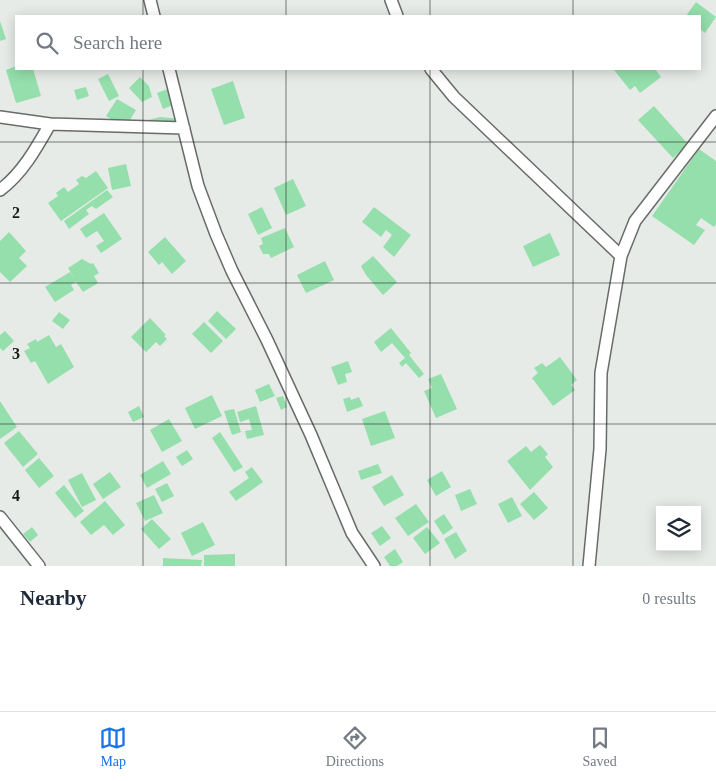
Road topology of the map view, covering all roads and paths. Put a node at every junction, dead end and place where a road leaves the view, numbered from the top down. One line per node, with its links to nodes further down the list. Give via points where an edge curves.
1 (150, 0): 3 (street)
2 (391, 0): 4 (street)
3 (154, 15)
4 (397, 15)
5 (169, 70): 10 (street)
6 (433, 70): 12 (street, via 454,97)
7 (0, 116): 9 (street)
8 (716, 116): 12 (street, via 635,221)
9 (50, 124): 10 (street); 11 (street, via 35,151)
10 (184, 128): 15 (street, via 198,186 232,271 311,434 352,533)
11 (0, 190)
12 (621, 256): 16 (street, via 602,373 600,449)
13 (0, 517): 14 (street)
14 (39, 566)
15 (374, 566)
16 (588, 566)

